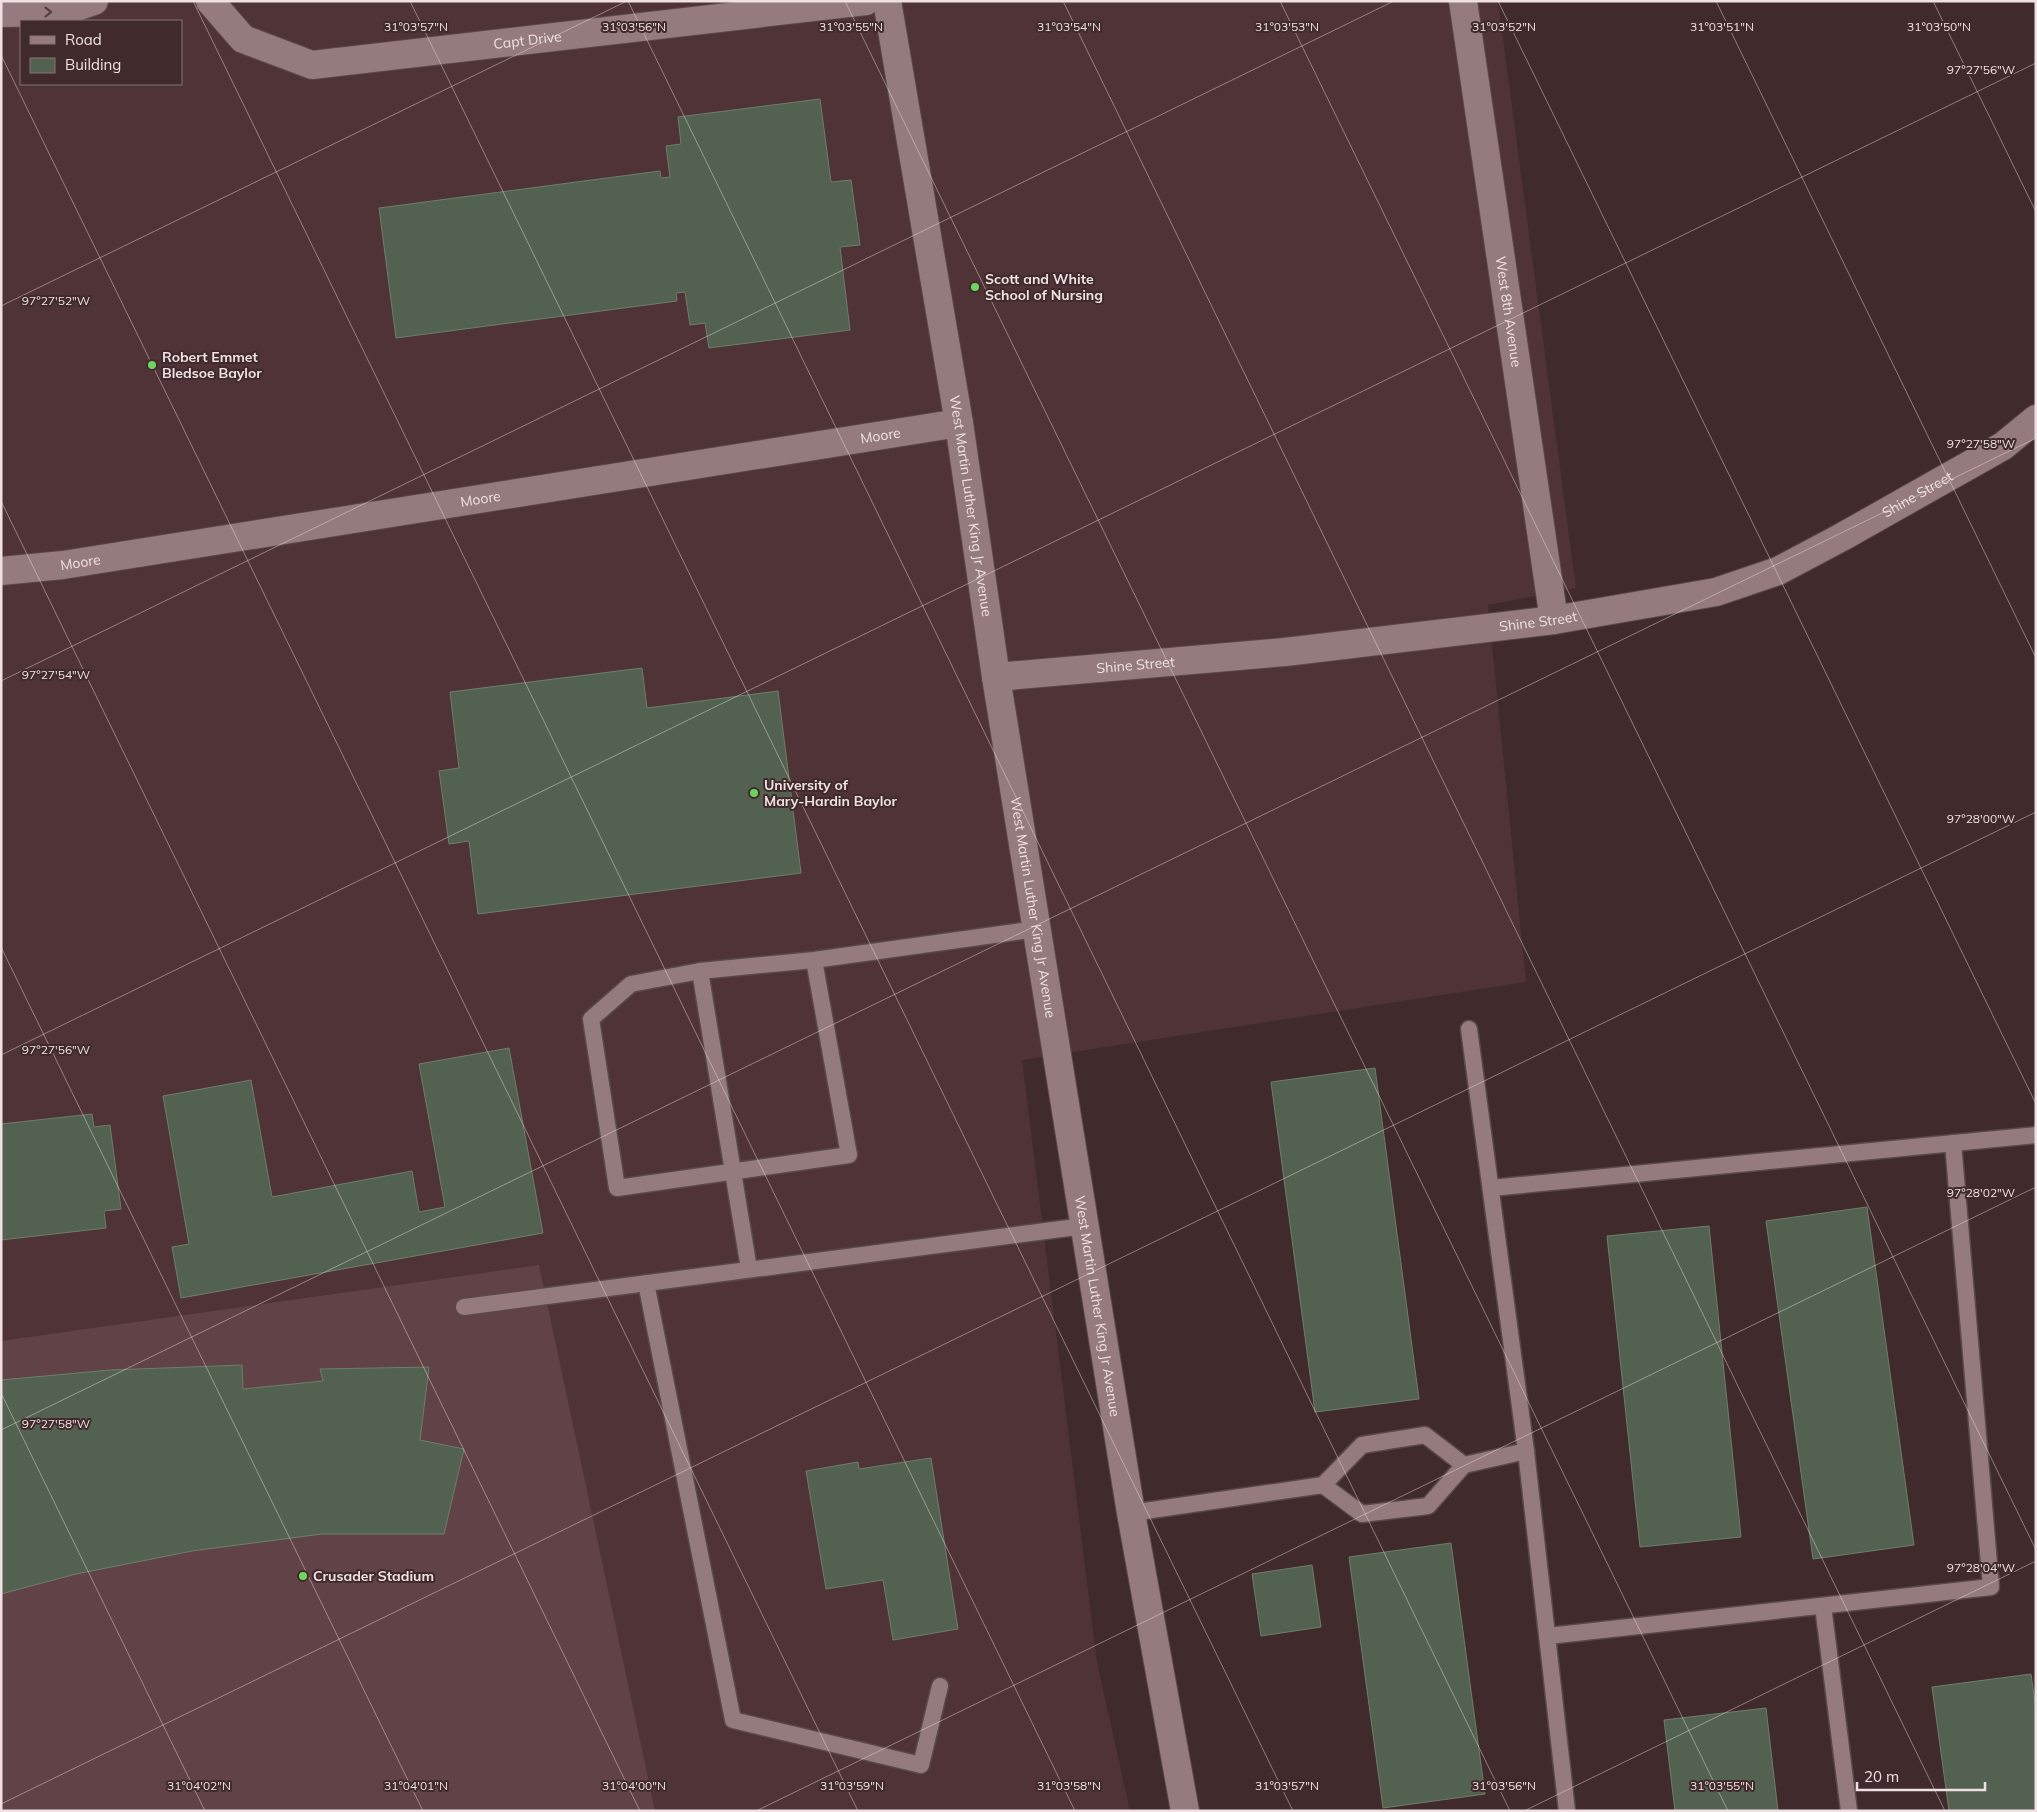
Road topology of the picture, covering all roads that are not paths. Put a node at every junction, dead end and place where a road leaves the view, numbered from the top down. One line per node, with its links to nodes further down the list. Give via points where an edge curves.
1 (94, 1): 6 (street, one-way to 1, via 61,12)
2 (210, 1): 3 (street, Capt Drive, via 243,39 312,65)
3 (866, 1)
4 (887, 1): 8 (street, West Martin Luther King Jr Avenue)
5 (1463, 1): 10 (street, West 8th Avenue)
6 (1, 13)
7 (2036, 419): 10 (street, Shine Street, via 1994,451 1778,571 1716,592)
8 (959, 424): 9 (street, Moore, via 83,562); 11 (street, West Martin Luther King Jr Avenue)
9 (1, 571)
10 (1554, 620): 11 (street, Shine Street, via 1284,652)
11 (996, 677): 12 (street, West Martin Luther King Jr Avenue)
12 (1037, 929): 13 (lane); 20 (street, West Martin Luther King Jr Avenue)
13 (814, 960): 14 (lane); 18 (lane, via 849,1155)
14 (700, 971): 18 (lane); 18 (lane, via 630,984 591,1019 617,1188)
15 (1469, 1029): 19 (lane)
16 (2036, 1135): 17 (lane)
17 (1953, 1143): 19 (lane); 28 (lane, via 1991,1587)
18 (733, 1172): 21 (lane)
19 (1491, 1188): 24 (lane)
20 (1084, 1226): 21 (lane); 27 (street, West Martin Luther King Jr Avenue)
21 (749, 1269): 22 (lane)
22 (646, 1282): 23 (lane); 30 (lane, via 732,1720 921,1765)
23 (464, 1307)
24 (1526, 1451): 25 (lane); 29 (lane)
25 (1464, 1465): 26 (lane, via 1425,1435 1362,1445); 26 (lane, via 1428,1506 1362,1514)
26 (1323, 1485): 27 (lane)
27 (1131, 1513): 31 (street, West Martin Luther King Jr Avenue)
28 (1824, 1606): 29 (lane); 33 (lane)
29 (1548, 1636): 32 (lane)
30 (940, 1686)
31 (1185, 1811)
32 (1568, 1811)
33 (1849, 1811)

